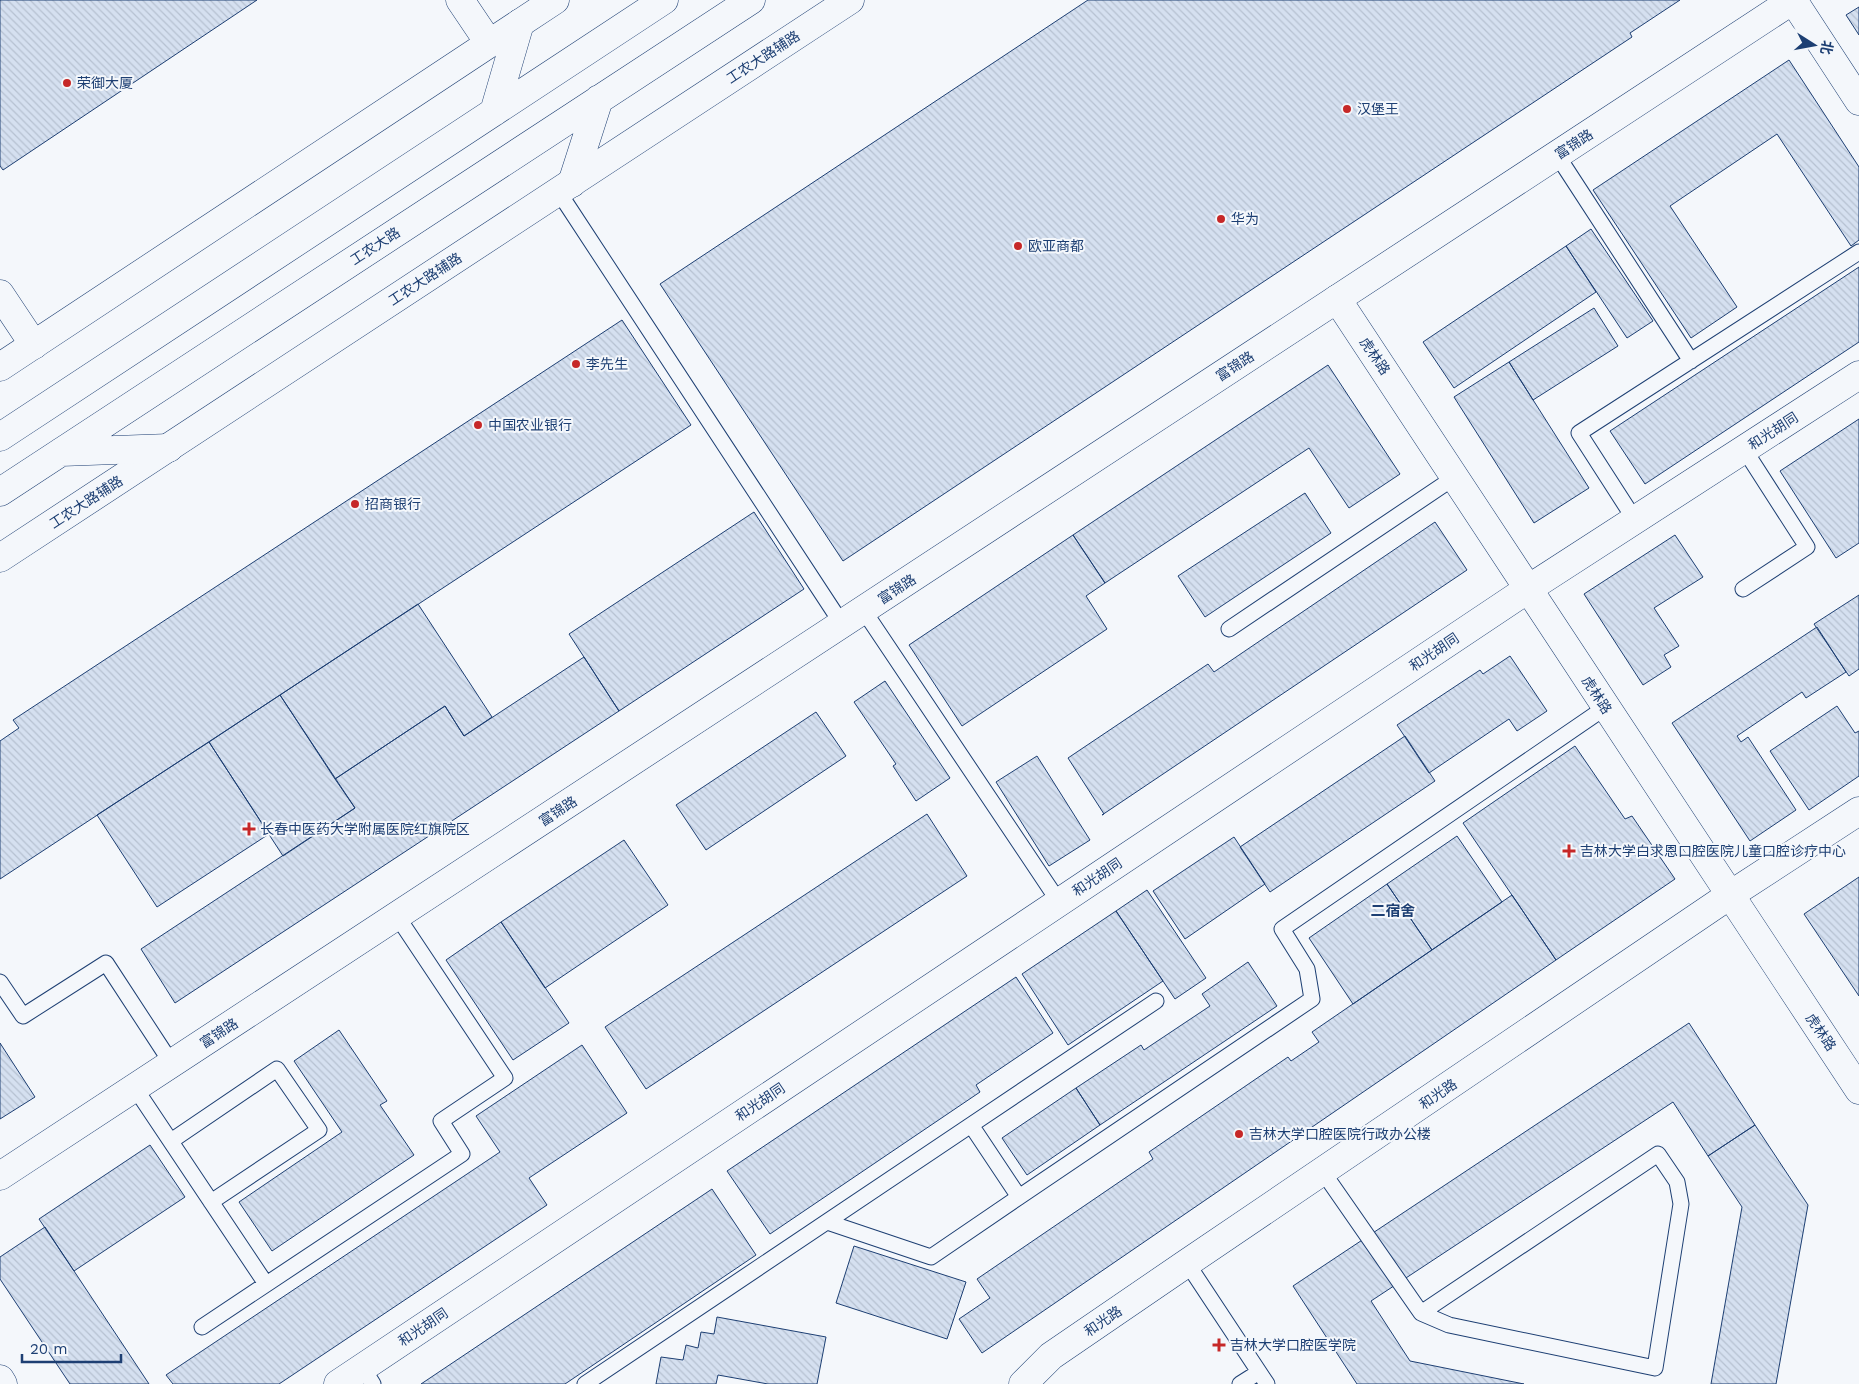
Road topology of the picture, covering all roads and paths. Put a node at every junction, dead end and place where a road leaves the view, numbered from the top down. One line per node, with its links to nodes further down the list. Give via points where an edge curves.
1 (460, 0): 8 (street)
2 (555, 0): 7 (street)
3 (664, 0): 11 (street)
4 (751, 0): 9 (street, 工农大路)
5 (850, 0): 13 (street, 工农大路辅路)
6 (1793, 0): 10 (street); 12 (street, 富锦路)
7 (520, 23): 8 (street); 11 (street)
8 (489, 44): 17 (street)
9 (599, 99): 13 (street); 24 (street, 工农大路)
10 (1859, 101)
11 (494, 112): 21 (street)
12 (1557, 154): 16 (street, 富锦路); 18 (lane)
13 (565, 187): 22 (street, 工农大路辅路); 31 (lane)
14 (1859, 252): 18 (lane)
15 (0, 294): 17 (street)
16 (1337, 299): 25 (street, 虎林路); 31 (street, 富锦路)
17 (34, 345): 19 (street)
18 (1691, 361): 27 (lane, via 1579,433)
19 (0, 367)
20 (1859, 375): 23 (street, 和光胡同)
21 (0, 437)
22 (169, 448): 24 (street); 28 (street, 工农大路辅路)
23 (1744, 449): 27 (street, 和光胡同); 30 (lane, via 1807,547)
24 (61, 452): 26 (street, 工农大路)
25 (1456, 477): 29 (street, 虎林路); 32 (lane)
26 (0, 492)
27 (1635, 520): 29 (street, 和光胡同)
28 (0, 558)
29 (1528, 589): 33 (street, 虎林路); 36 (street, 和光胡同)
30 (1743, 589)
31 (853, 617): 36 (lane); 37 (street, 富锦路)
32 (1229, 629)
33 (1606, 707): 35 (street, 虎林路); 47 (lane, via 1282,929 1306,969 1312,999)
34 (1859, 811): 35 (street, 和光路)
35 (1730, 895): 42 (street, 虎林路); 45 (street, 和光路)
36 (1059, 902): 54 (street, 和光胡同)
37 (397, 916): 40 (street, 富锦路); 51 (lane, via 505,1078 440,1120 462,1154)
38 (0, 982): 40 (lane, via 23,1016 106,963)
39 (1156, 1001): 43 (lane)
40 (172, 1064): 41 (street, 富锦路)
41 (135, 1088): 44 (lane); 46 (street, 富锦路)
42 (1859, 1090)
43 (971, 1125): 47 (lane); 49 (lane)
44 (171, 1141): 48 (lane); 48 (lane, via 277,1070 319,1130)
45 (1323, 1172): 50 (street, 和光路); 52 (lane)
46 (0, 1176)
47 (1020, 1197): 49 (lane, via 931,1257)
48 (212, 1202): 51 (lane)
49 (827, 1222): 59 (lane)
50 (1187, 1263): 55 (lane); 60 (street, 和光路, via 1051,1356)
51 (266, 1284): 53 (lane)
52 (1421, 1313): 52 (lane, via 1449,1325 1655,1368 1681,1204 1677,1182 1658,1154)
53 (202, 1326)
54 (368, 1376): 58 (street, 和光胡同)
55 (1263, 1378): 61 (lane)
56 (0, 1379): 57 (street)
57 (3, 1384)
58 (338, 1384)
59 (585, 1384)
60 (1023, 1384)
61 (1240, 1384)

